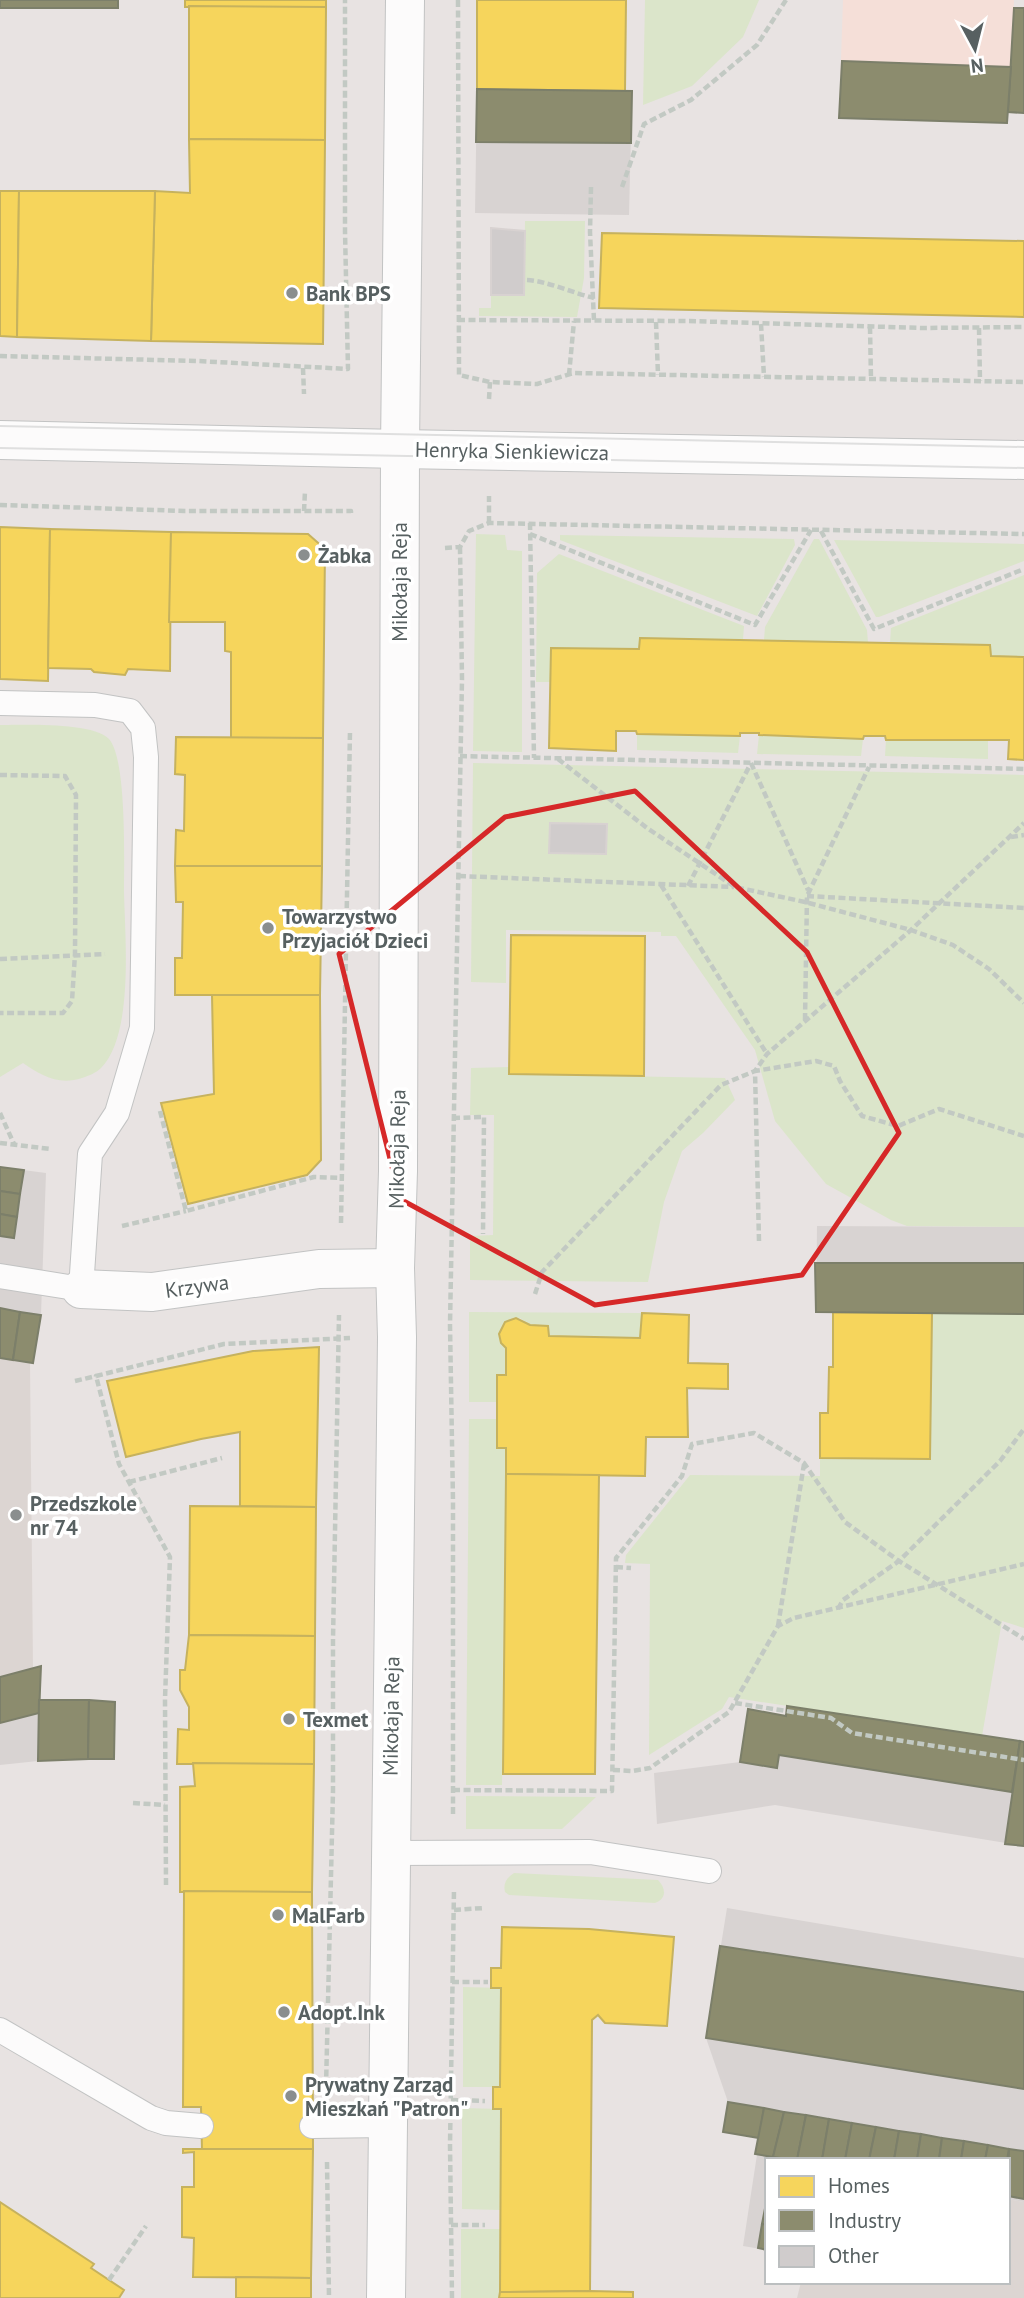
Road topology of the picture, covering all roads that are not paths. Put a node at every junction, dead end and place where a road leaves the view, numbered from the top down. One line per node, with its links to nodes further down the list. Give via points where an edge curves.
1 (405, 0): 3 (street, Mikołaja Reja)
2 (0, 440): 3 (street, Henryka Sienkiewicza)
3 (400, 450): 4 (street, Henryka Sienkiewicza); 6 (street, Mikołaja Reja)
4 (1024, 460)
5 (0, 703): 8 (lane, via 95,705 130,711 143,728 142,1028 117,1113 90,1154)
6 (395, 1268): 8 (street, Krzywa, via 319,1269 152,1292); 9 (street, Mikołaja Reja)
7 (0, 1276): 8 (lane, Krzywa)
8 (81, 1289)
9 (390, 1853): 10 (lane, via 590,1852); 13 (street, Mikołaja Reja)
10 (709, 1871)
11 (0, 2030): 14 (lane, via 151,2118)
12 (319, 2125): 13 (lane)
13 (387, 2125): 15 (street, Mikołaja Reja)
14 (201, 2126)
15 (386, 2298)

